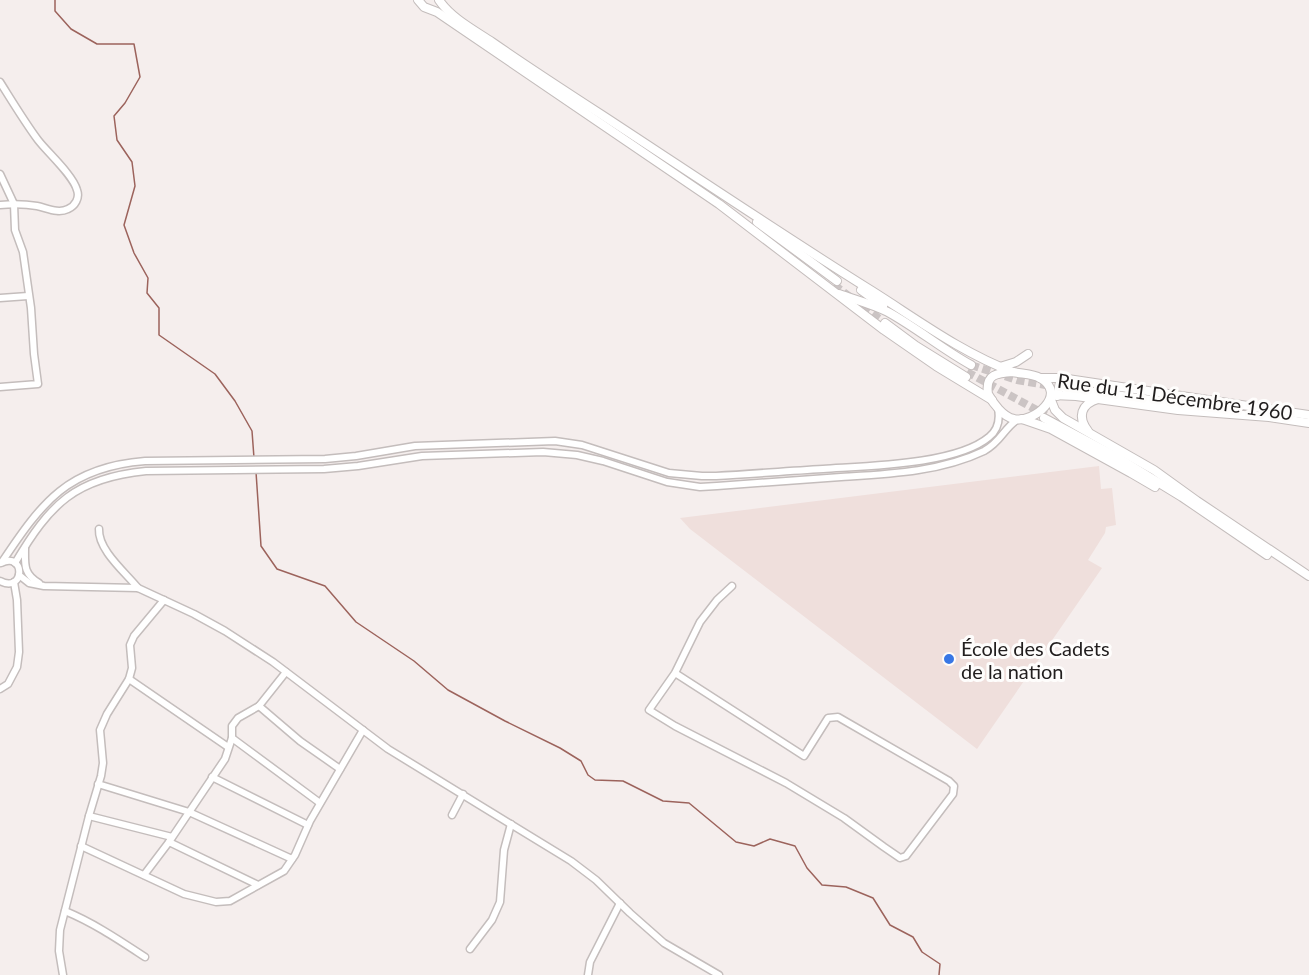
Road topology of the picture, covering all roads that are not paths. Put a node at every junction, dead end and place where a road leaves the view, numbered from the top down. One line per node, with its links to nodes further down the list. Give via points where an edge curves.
1 (438, 0): 2 (main road, via 432,6); 5 (main road, via 466,25)
2 (420, 3): 9 (main road)
3 (0, 81): 6 (street, via 38,141 72,181 78,196 66,210)
4 (0, 174): 6 (street)
5 (721, 192): 8 (main road); 9 (main road)
6 (14, 204): 7 (street); 10 (street)
7 (0, 205)
8 (845, 274): 14 (main road, via 961,348); 15 (main road, via 882,305 957,353)
9 (833, 285): 15 (main road, via 880,308); 22 (main road, via 884,330)
10 (28, 296): 11 (street); 19 (street, via 38,384)
11 (0, 298)
12 (886, 321): 15 (main road, via 924,352)
13 (1028, 354): 14 (main road)
14 (999, 367): 16 (main road)
15 (970, 369)
16 (1013, 372): 17 (main road); 22 (main road, via 991,378 987,390)
17 (1040, 378): 18 (main road, Rue du 11 Décembre 1960); 20 (main road)
18 (1063, 383): 20 (main road); 24 (main road); 25 (main road, Rue du 11 Décembre 1960)
19 (0, 387)
20 (1053, 397): 21 (main road, Rue du 11 Décembre 1960); 26 (main road, via 1033,415); 28 (main road, via 1055,410 1063,418)
21 (1098, 399): 24 (main road, Rue du 11 Décembre 1960); 28 (main road, via 1083,411 1083,424)
22 (992, 400): 23 (main road)
23 (998, 407): 26 (main road, via 1007,416); 33 (street, via 994,431 975,445 948,455 874,466 702,476 662,471 582,445 541,441 415,446 340,458 120,464 74,481 46,502)
24 (1232, 414): 27 (main road, Rue du 11 Décembre 1960)
25 (1309, 415)
26 (1019, 419): 30 (main road, via 1051,429); 32 (street, via 987,449 958,461 899,473 717,486 667,482 603,461 557,452 414,456 341,468 146,471 111,476 66,497)
27 (1309, 423)
28 (1089, 432): 29 (main road)
29 (1197, 501): 30 (main road, via 1045,416); 36 (main road)
30 (1199, 510): 39 (main road)
31 (99, 529): 42 (street, via 102,547)
32 (25, 545): 34 (street); 40 (street, via 27,573)
33 (1, 563): 34 (street)
34 (15, 563): 35 (street)
35 (19, 575): 38 (street); 40 (street, via 29,583)
36 (1309, 576)
37 (0, 581): 38 (street)
38 (14, 582): 47 (street, via 19,652 17,667 8,684)
39 (1309, 582)
40 (44, 586): 42 (street)
41 (732, 586): 45 (street, via 700,622)
42 (138, 588): 43 (street)
43 (161, 599): 44 (street, via 225,631); 46 (street, via 130,645)
44 (286, 672): 48 (street); 49 (street)
45 (675, 673): 45 (street, via 804,756 828,718 838,717 949,781 954,786 953,794 906,856 900,858 786,783 650,710)
46 (129, 679): 51 (street); 54 (street, via 100,729 103,763)
47 (0, 689)
48 (259, 706): 50 (street, via 238,718 232,726); 52 (street)
49 (363, 730): 52 (street); 55 (street)
50 (232, 738): 51 (street); 56 (street)
51 (228, 747): 53 (street)
52 (340, 769): 56 (street)
53 (212, 777): 57 (street); 61 (street)
54 (98, 784): 57 (street); 59 (street)
55 (463, 794): 58 (street); 60 (street)
56 (320, 803): 61 (street)
57 (189, 812): 62 (street); 64 (street)
58 (452, 815)
59 (89, 816): 62 (street); 63 (street)
60 (511, 824): 67 (street, via 588,873); 69 (street, via 504,850 500,902)
61 (309, 825): 64 (street)
62 (171, 840): 65 (street); 66 (street)
63 (81, 846): 65 (street); 68 (street)
64 (292, 859): 66 (street, via 284,871)
65 (144, 875): 66 (street, via 184,894 216,902 230,901)
66 (258, 885)
67 (620, 903): 72 (street, via 590,962); 73 (street, via 664,943)
68 (65, 911): 70 (street); 71 (street, via 59,951)
69 (470, 949)
70 (145, 957)
71 (63, 975)
72 (588, 975)
73 (718, 975)

